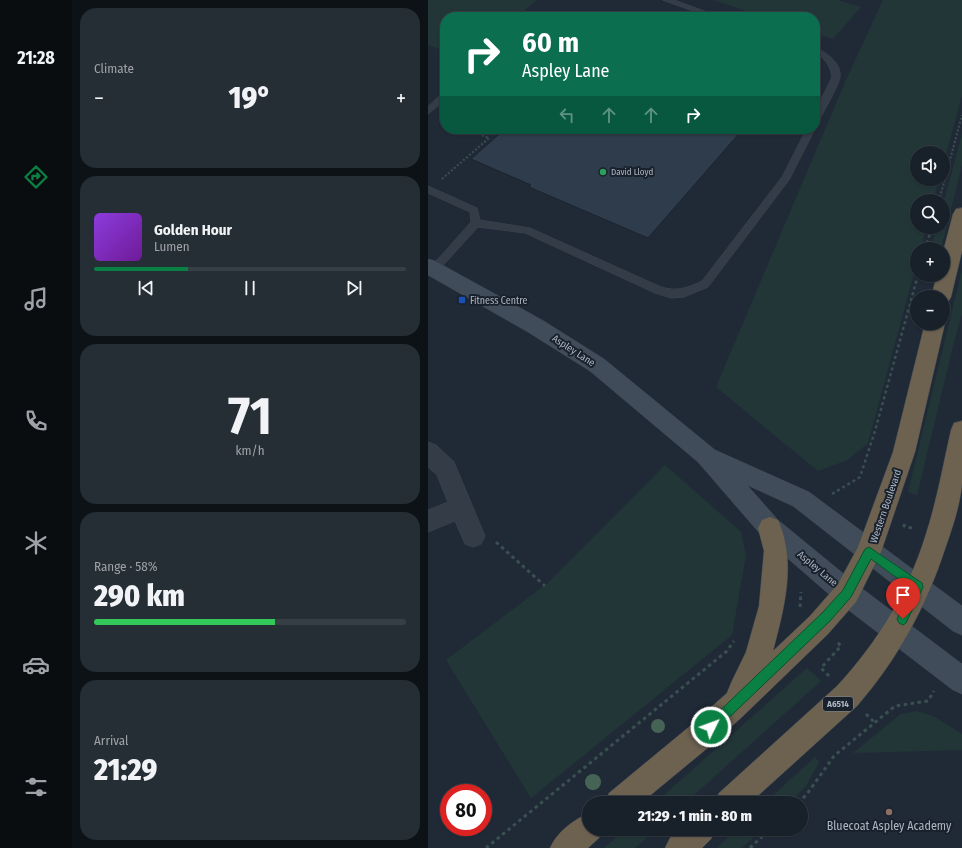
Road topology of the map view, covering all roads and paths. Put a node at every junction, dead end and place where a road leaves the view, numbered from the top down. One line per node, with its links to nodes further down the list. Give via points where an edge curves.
1 (667, 0): 2 (lane)
2 (702, 12)
3 (820, 52): 5 (lane, via 830,61 836,77)
4 (440, 100): 6 (lane)
5 (820, 110)
6 (428, 111)
7 (962, 115): 11 (path)
8 (479, 134): 10 (path, via 489,138)
9 (808, 134): 13 (lane, via 786,178 705,284 684,293 671,294 658,290 527,230)
10 (429, 189): 13 (lane, via 474,210)
11 (941, 194)
12 (962, 214): 16 (highway)
13 (476, 223): 14 (lane)
14 (431, 267): 20 (main road, Aspley Lane, via 535,326 597,365)
15 (916, 282): 22 (path, via 876,430 860,477 833,492)
16 (944, 290)
17 (933, 330): 26 (highway, Western Boulevard, via 904,452)
18 (962, 430): 28 (highway, A6514, via 938,535)
19 (428, 452): 21 (street, via 446,469)
20 (706, 455): 22 (main road, Aspley Lane, via 801,500); 24 (main road, Aspley Lane)
21 (462, 508): 23 (street); 25 (street)
22 (817, 511): 26 (main road, Aspley Lane)
23 (428, 521)
24 (770, 528): 29 (main road, Aspley Lane); 35 (highway, via 776,551 772,606 758,656)
25 (473, 536): 27 (path, via 496,542)
26 (869, 552): 28 (main road, Aspley Lane); 29 (highway, Western Boulevard)
27 (545, 586)
28 (918, 587): 30 (main road, Aspley Lane); 31 (highway, A6514)
29 (847, 593): 31 (main road, Aspley Lane); 35 (highway, Western Boulevard, via 818,625)
30 (962, 622)
31 (897, 630): 33 (main road, Aspley Lane); 37 (highway, A6514, via 864,679)
32 (736, 639): 42 (path, via 727,651)
33 (962, 681)
34 (928, 701): 38 (path, via 895,706 834,756)
35 (732, 707): 36 (highway, Western Boulevard)
36 (627, 796)
37 (737, 796)
38 (805, 796)
39 (582, 834): 43 (highway)
40 (693, 836): 44 (highway)
41 (763, 836): 45 (path)
42 (486, 848)
43 (565, 848)
44 (680, 848)
45 (750, 848)

